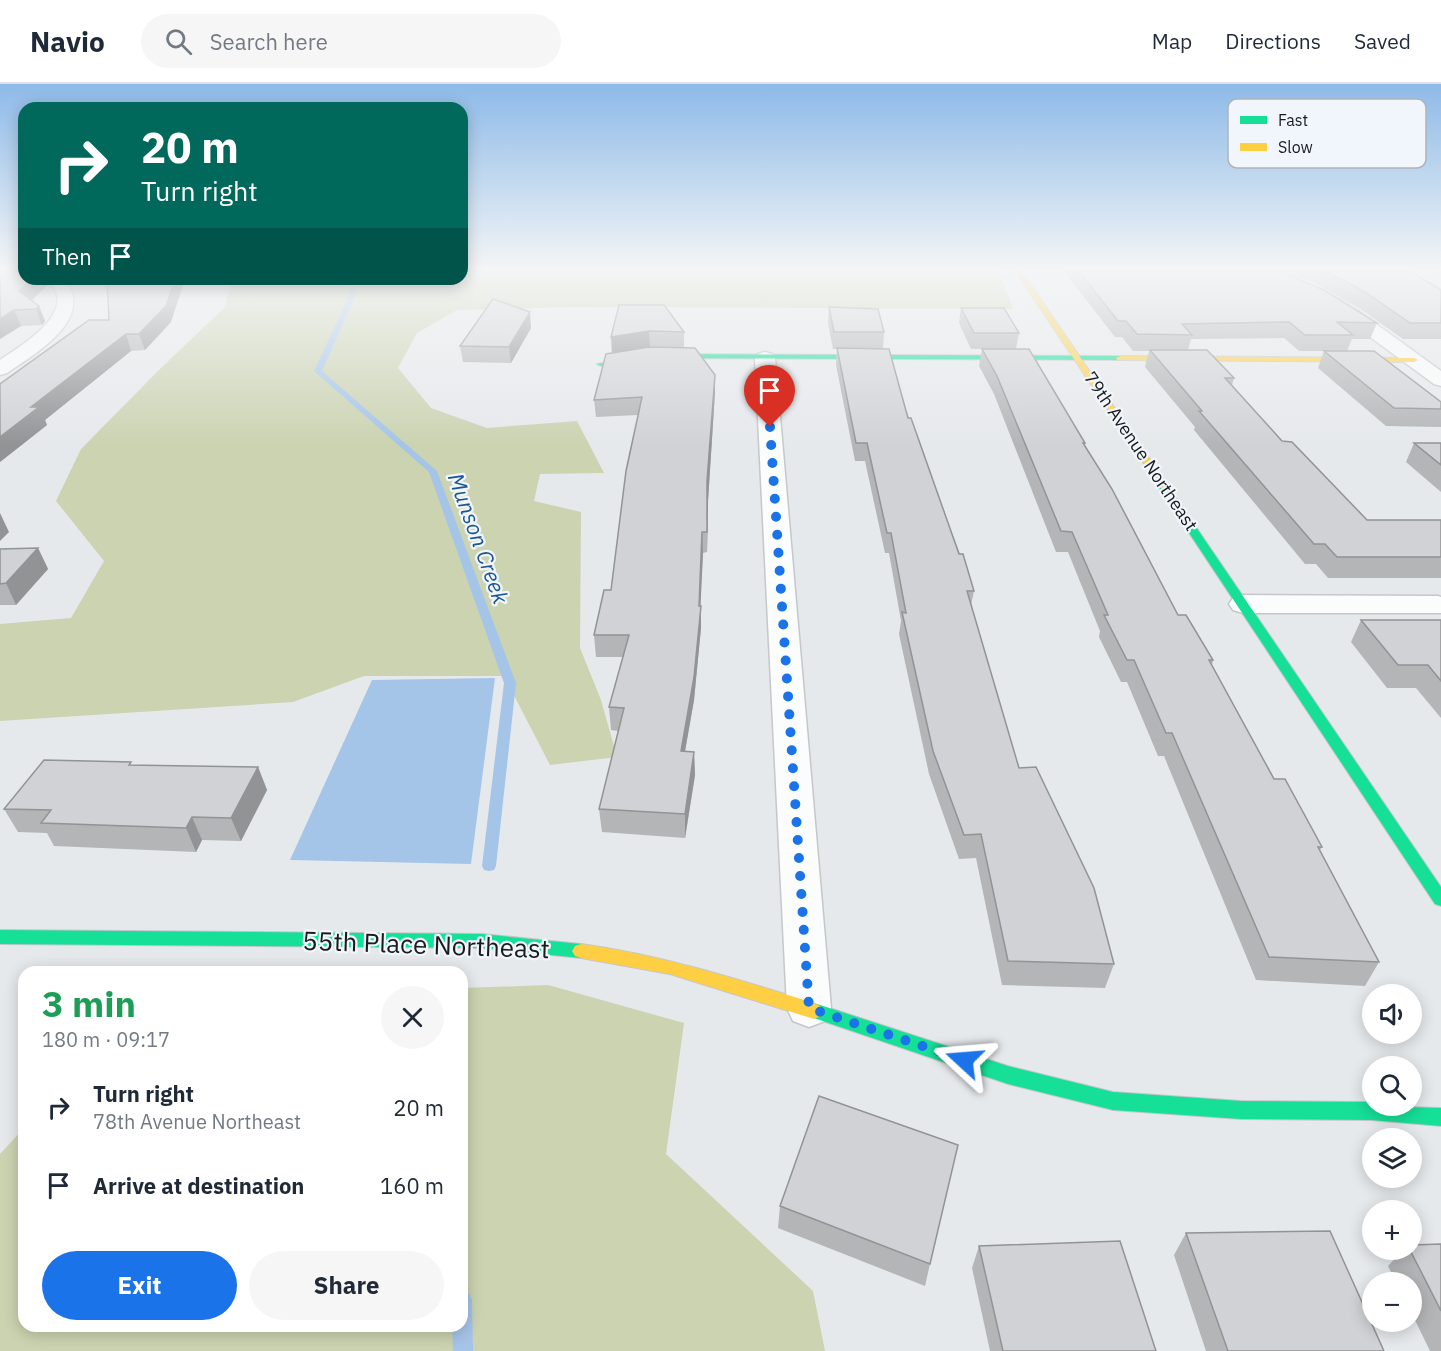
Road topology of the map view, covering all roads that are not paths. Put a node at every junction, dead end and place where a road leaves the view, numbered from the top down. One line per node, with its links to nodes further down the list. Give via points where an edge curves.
1 (51, 328): 8 (street)
2 (1058, 328): 5 (street, 79th Avenue Northeast)
3 (1373, 328): 6 (street)
4 (765, 358): 5 (street); 7 (street, via 650,356); 14 (street)
5 (1080, 360): 6 (street); 10 (street, 79th Avenue Northeast)
6 (1414, 360): 9 (street)
7 (601, 364)
8 (0, 369)
9 (1441, 380)
10 (1243, 604): 11 (street); 12 (street, 79th Avenue Northeast)
11 (1438, 605)
12 (1441, 900)
13 (0, 937): 14 (street, 55th Place Northeast, via 482,941 618,955 704,975)
14 (809, 1008): 15 (street, 55th Place Northeast, via 1008,1075 1113,1101)
15 (1441, 1117)

